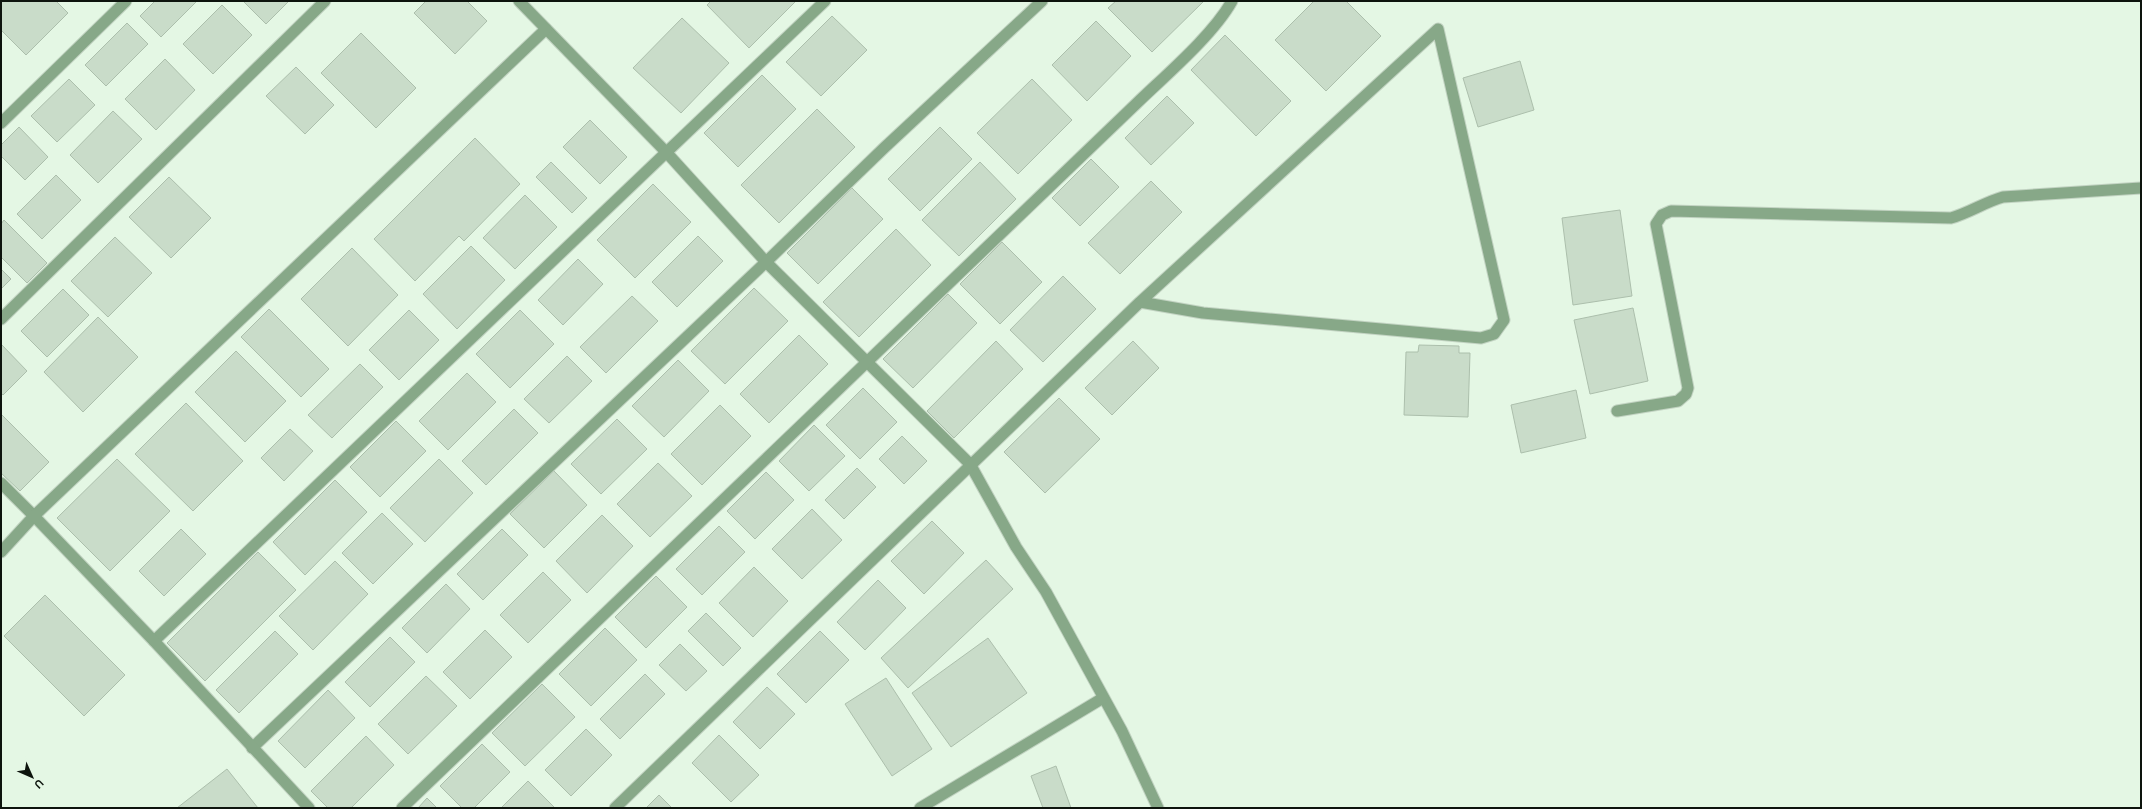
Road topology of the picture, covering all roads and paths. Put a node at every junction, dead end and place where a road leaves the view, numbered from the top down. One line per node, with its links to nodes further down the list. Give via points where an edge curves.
1 (126, 1): 8 (street)
2 (325, 1): 13 (street)
3 (519, 1): 7 (street)
4 (825, 1): 9 (street)
5 (1042, 1): 11 (street)
6 (1232, 1): 14 (street, via 1226,12 1137,103)
7 (546, 29): 9 (street); 18 (street)
8 (1, 124)
9 (667, 153): 11 (street); 20 (street)
10 (2141, 188): 15 (street, via 2003,197 1987,201 1966,214 1951,218 1671,211 1662,215 1656,224 1688,388 1686,394 1678,401)
11 (766, 262): 14 (street); 22 (street)
12 (1140, 302): 12 (street, via 1414,50 1438,29 1504,320 1494,334 1480,338 1202,313); 16 (street)
13 (1, 319)
14 (867, 362): 16 (street); 24 (street)
15 (1617, 411)
16 (970, 464): 21 (street, via 1016,547 1046,592); 25 (street)
17 (1, 483): 18 (street)
18 (34, 516): 19 (street); 20 (street)
19 (1, 552)
20 (154, 641): 22 (street)
21 (1103, 698): 26 (street); 27 (street)
22 (252, 748): 23 (street)
23 (309, 808)
24 (402, 808)
25 (615, 808)
26 (920, 808)
27 (1158, 808)

